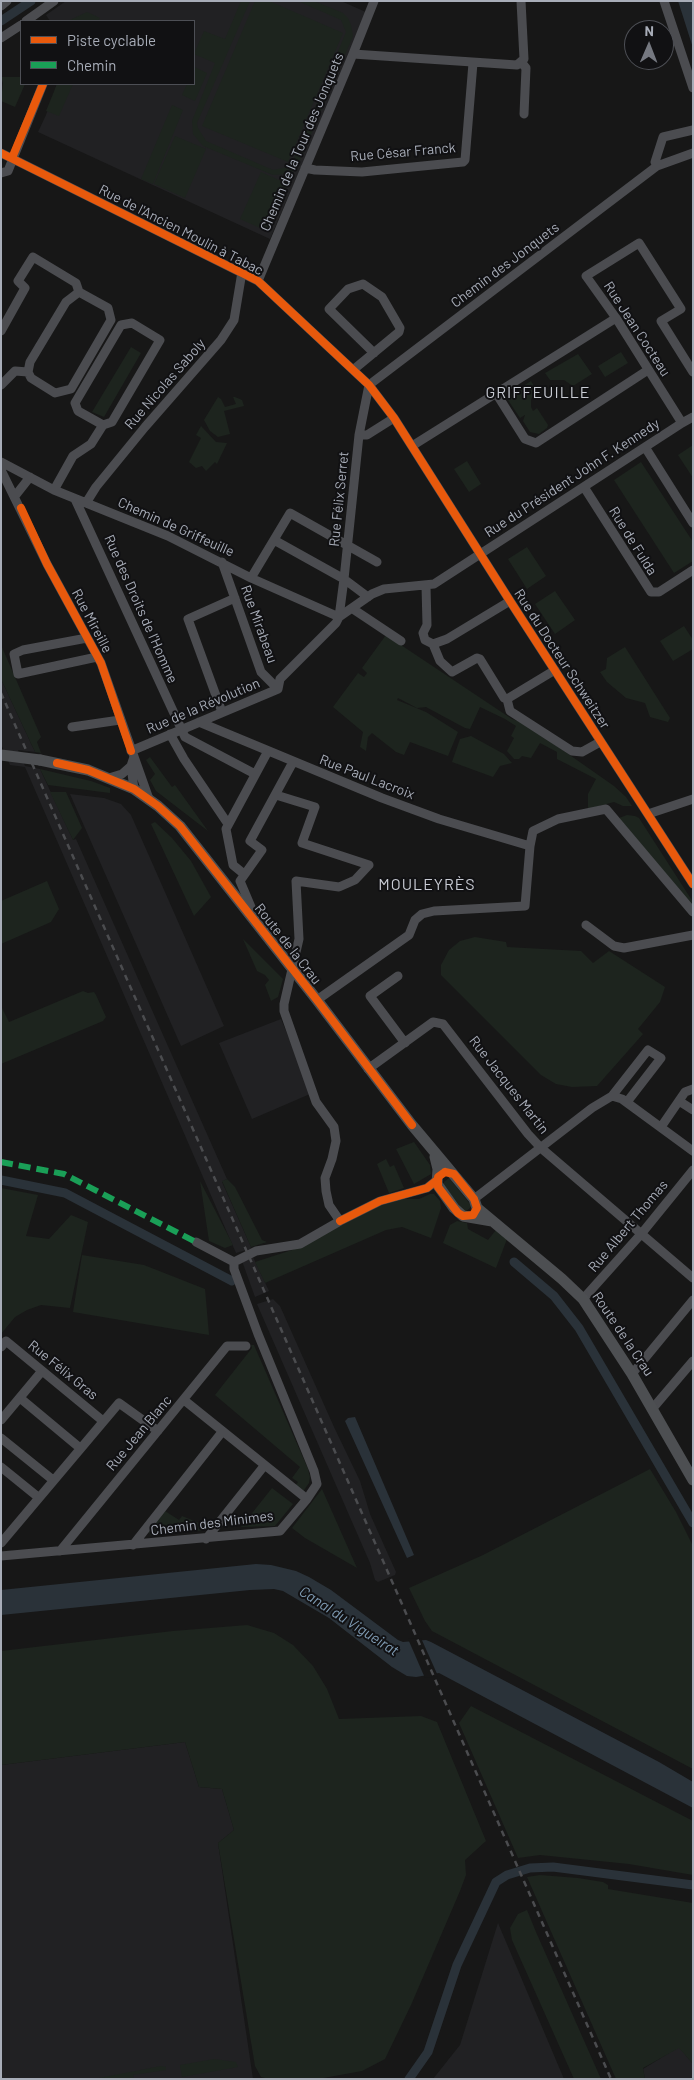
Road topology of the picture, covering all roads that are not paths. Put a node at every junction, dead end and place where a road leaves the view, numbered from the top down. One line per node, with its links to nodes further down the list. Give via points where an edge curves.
1 (8, 1): 6 (street)
2 (54, 1): 7 (street)
3 (374, 1): 10 (street)
4 (521, 1): 12 (street, via 524,59)
5 (664, 1): 14 (street)
6 (1, 6)
7 (30, 20)
8 (20, 25): 9 (street)
9 (1, 38)
10 (353, 54): 11 (street, Chemin de la Tour des Jonquets); 21 (street, Chemin de la Tour des Jonquets)
11 (473, 62): 12 (street, Chemin de la Tour des Jonquets); 21 (street, Rue César Franck, via 463,162 362,172)
12 (519, 64): 15 (street, via 526,68)
13 (44, 85): 19 (street)
14 (693, 88)
15 (524, 114)
16 (693, 130): 20 (street, via 663,137 655,162)
17 (1, 153): 19 (street, Rue de l'Ancien Moulin à Tabac)
18 (693, 153): 20 (street, Chemin des Jonquets)
19 (12, 158): 22 (street, via 8,171); 23 (street, Rue de l'Ancien Moulin à Tabac)
20 (657, 166): 34 (street, Chemin des Jonquets)
21 (305, 168): 24 (street, Chemin de la Tour des Jonquets)
22 (2, 174)
23 (242, 272): 24 (street, Rue de l'Ancien Moulin à Tabac); 50 (street, Rue Nicolas Saboly, via 234,320 221,340 139,434)
24 (258, 281): 29 (street, Rue de l'Ancien Moulin à Tabac)
25 (78, 292): 27 (street, via 76,283 33,257 18,281 25,288); 31 (street, via 66,302 30,362); 31 (street, via 108,308 111,320 71,389 55,392 31,378)
26 (616, 318): 30 (street, Rue Jean Cocteau); 32 (street, Rue Jean Cocteau, via 586,276 639,243 681,309 661,321); 35 (street)
27 (1, 331)
28 (374, 353): 28 (street, via 400,328 382,297 363,284 348,289 329,309); 29 (street)
29 (353, 370): 34 (street, Rue de l'Ancien Moulin à Tabac)
30 (648, 370): 35 (street, via 536,443 525,439); 38 (street, Rue Jean Cocteau)
31 (28, 372): 33 (street, via 15,371)
32 (693, 372)
33 (1, 385)
34 (369, 385): 37 (street, Rue de l'Ancien Moulin à Tabac); 40 (street, Rue Félix Serret)
35 (496, 393): 41 (street)
36 (693, 417): 38 (street)
37 (394, 418): 40 (street, via 368,436); 41 (street, Rue du Docteur Schweitzer)
38 (682, 423): 42 (street, Rue du Président John F. Kennedy)
39 (103, 425): 39 (street, via 112,422 160,340 132,323 121,325 75,403 78,411); 47 (street, via 92,444 73,456)
40 (359, 435): 53 (street, Rue Félix Serret)
41 (412, 446): 54 (street, Rue du Docteur Schweitzer)
42 (645, 447): 46 (street, Rue du Président John F. Kennedy); 51 (street)
43 (1, 462): 45 (street, Chemin de Griffeuille)
44 (1, 470): 48 (street, Rue Mireille)
45 (30, 477): 47 (street, Chemin de Griffeuille); 48 (street)
46 (584, 487): 54 (street, Rue du Président John F. Kennedy); 57 (street, Rue de Fulda, via 650,592 659,592)
47 (54, 490): 49 (street, Chemin de Griffeuille)
48 (15, 496): 66 (street, Rue Mireille)
49 (75, 499): 50 (street, Chemin de Griffeuille); 77 (street, Rue des Droits de l'Homme)
50 (86, 503): 55 (street, Chemin de Griffeuille)
51 (693, 523)
52 (274, 540): 53 (street, via 290,513); 58 (street); 59 (street)
53 (348, 546): 56 (street); 59 (street, Rue Félix Serret)
54 (480, 554): 60 (street, Rue du Président John F. Kennedy); 63 (street, Rue du Docteur Schweitzer)
55 (222, 562): 58 (street, Chemin de Griffeuille); 62 (street, Rue Mirabeau)
56 (376, 562)
57 (693, 570)
58 (251, 578): 65 (street, Chemin de Griffeuille)
59 (344, 580): 61 (street); 65 (street, Rue Félix Serret)
60 (426, 586): 61 (street, via 384,589); 68 (street, via 427,625 422,633 425,640)
61 (368, 597): 64 (street)
62 (234, 598): 71 (street, Rue Mirabeau, via 261,672); 73 (street, via 188,619)
63 (510, 601): 68 (street); 70 (street, Rue du Docteur Schweitzer)
64 (353, 608): 65 (street); 67 (street)
65 (339, 616): 71 (street, Rue de la Révolution, via 336,623 280,679)
66 (87, 638): 69 (street, Rue Mireille); 69 (street, via 14,654 18,674)
67 (401, 641)
68 (433, 644): 72 (street, via 440,661 452,672 480,659)
69 (97, 657): 74 (street, Rue Mireille)
70 (555, 670): 72 (street); 79 (street, Rue du Docteur Schweitzer)
71 (278, 689): 73 (street, Rue de la Révolution)
72 (507, 700): 79 (street, via 510,711 572,751 582,752)
73 (222, 712): 75 (street, Rue de la Révolution)
74 (120, 720): 76 (street); 82 (street, Rue Mireille)
75 (199, 722): 77 (street, Rue de la Révolution); 80 (street, Rue Paul Lacroix)
76 (72, 728)
77 (180, 730): 78 (street, Rue de la Révolution); 84 (street, via 185,737)
78 (170, 734): 82 (street, Rue de la Révolution); 91 (street)
79 (600, 742): 90 (street, Rue du Docteur Schweitzer)
80 (268, 751): 83 (street, Rue Paul Lacroix); 84 (street)
81 (1, 755): 85 (main road, Route de la Crau, bridge, via 79,768)
82 (132, 758): 85 (street, Rue de la Révolution, via 122,774); 86 (street); 88 (street)
83 (293, 762): 87 (street); 92 (street, Rue Paul Lacroix, via 439,819)
84 (255, 774): 91 (street)
85 (109, 778): 86 (main road, Route de la Crau)
86 (134, 789): 88 (main road, Route de la Crau)
87 (276, 795): 93 (street, via 250,841 262,850); 99 (street, via 315,807 302,842 369,865 355,880 339,887 296,881 299,939)
88 (149, 799): 96 (main road, Route de la Crau, via 180,826)
89 (693, 799): 90 (street)
90 (648, 814): 94 (street, Rue du Docteur Schweitzer)
91 (227, 827): 93 (street, via 233,865)
92 (530, 846): 95 (street, via 533,830 542,825 606,809); 101 (street, via 525,906 422,914 415,920 409,935)
93 (244, 874): 96 (street, Route de la Crau, via 240,884 251,907)
94 (693, 884)
95 (693, 912)
96 (250, 915): 99 (main road, Route de la Crau)
97 (586, 925): 98 (street, via 614,946 624,948)
98 (693, 935)
99 (292, 969): 101 (main road, Route de la Crau); 118 (street, via 284,1011 316,1102 334,1127 336,1141 325,1178 329,1205)
100 (398, 976): 102 (street, via 370,996)
101 (317, 1000): 103 (main road, Route de la Crau)
102 (405, 1042): 103 (street, Rue Jacques Martin); 110 (street, Rue Jacques Martin, via 433,1022 443,1024)
103 (368, 1069): 112 (main road, Route de la Crau)
104 (693, 1089): 106 (street, via 685,1092)
105 (612, 1096): 107 (street); 107 (street, via 648,1050 661,1058); 110 (street)
106 (679, 1101): 108 (street); 109 (street)
107 (627, 1102): 109 (street)
108 (693, 1110)
109 (661, 1128): 111 (street)
110 (541, 1148): 116 (street); 120 (street, Rue Jacques Martin)
111 (693, 1151)
112 (434, 1153): 114 (main road, Route de la Crau); 115 (main road, Route de la Crau)
113 (693, 1170): 120 (street, Rue Albert Thomas)
114 (449, 1172): 115 (main road, via 441,1173); 116 (main road, Route de la Crau, via 454,1174)
115 (438, 1179): 117 (main road, Route de la Crau, via 438,1186 454,1208); 118 (street, via 427,1188 386,1198)
116 (475, 1204): 117 (main road, via 474,1213); 119 (main road, Route de la Crau)
117 (468, 1216): 119 (main road, Route de la Crau)
118 (340, 1220): 122 (street, via 300,1244 256,1251)
119 (495, 1222): 124 (main road, Route de la Crau)
120 (642, 1233): 123 (street, Rue Jacques Martin); 124 (street, Rue Albert Thomas)
121 (196, 1242): 122 (street)
122 (234, 1266): 145 (street, Chemin des Minimes, via 314,1471 317,1484)
123 (693, 1278)
124 (583, 1299): 130 (main road, Route de la Crau)
125 (693, 1300): 130 (street)
126 (4, 1344): 129 (street, Rue Félix Gras)
127 (246, 1346): 132 (street, Rue Jean Blanc, via 227,1346)
128 (693, 1361): 133 (street)
129 (42, 1370): 131 (street); 135 (street, Rue Félix Gras)
130 (632, 1374): 133 (main road, Route de la Crau)
131 (20, 1398): 134 (street); 139 (street)
132 (184, 1400): 136 (street, Rue Jean Blanc); 137 (street)
133 (653, 1408): 143 (main road, Route de la Crau)
134 (1, 1420)
135 (103, 1421): 136 (street, via 119,1403); 139 (street)
136 (158, 1431): 149 (street, Rue Jean Blanc)
137 (222, 1432): 140 (street); 148 (street)
138 (1, 1438): 142 (street)
139 (80, 1448): 142 (street)
140 (264, 1466): 145 (street); 146 (street)
141 (1, 1467): 144 (street)
142 (53, 1480): 144 (street)
143 (693, 1480)
144 (38, 1497): 147 (street)
145 (307, 1499): 146 (street, Chemin des Minimes, via 280,1531)
146 (206, 1539): 148 (street, Chemin des Minimes)
147 (1, 1542)
148 (132, 1545): 149 (street, Chemin des Minimes)
149 (60, 1551): 150 (street, Chemin des Minimes)
150 (1, 1556)

